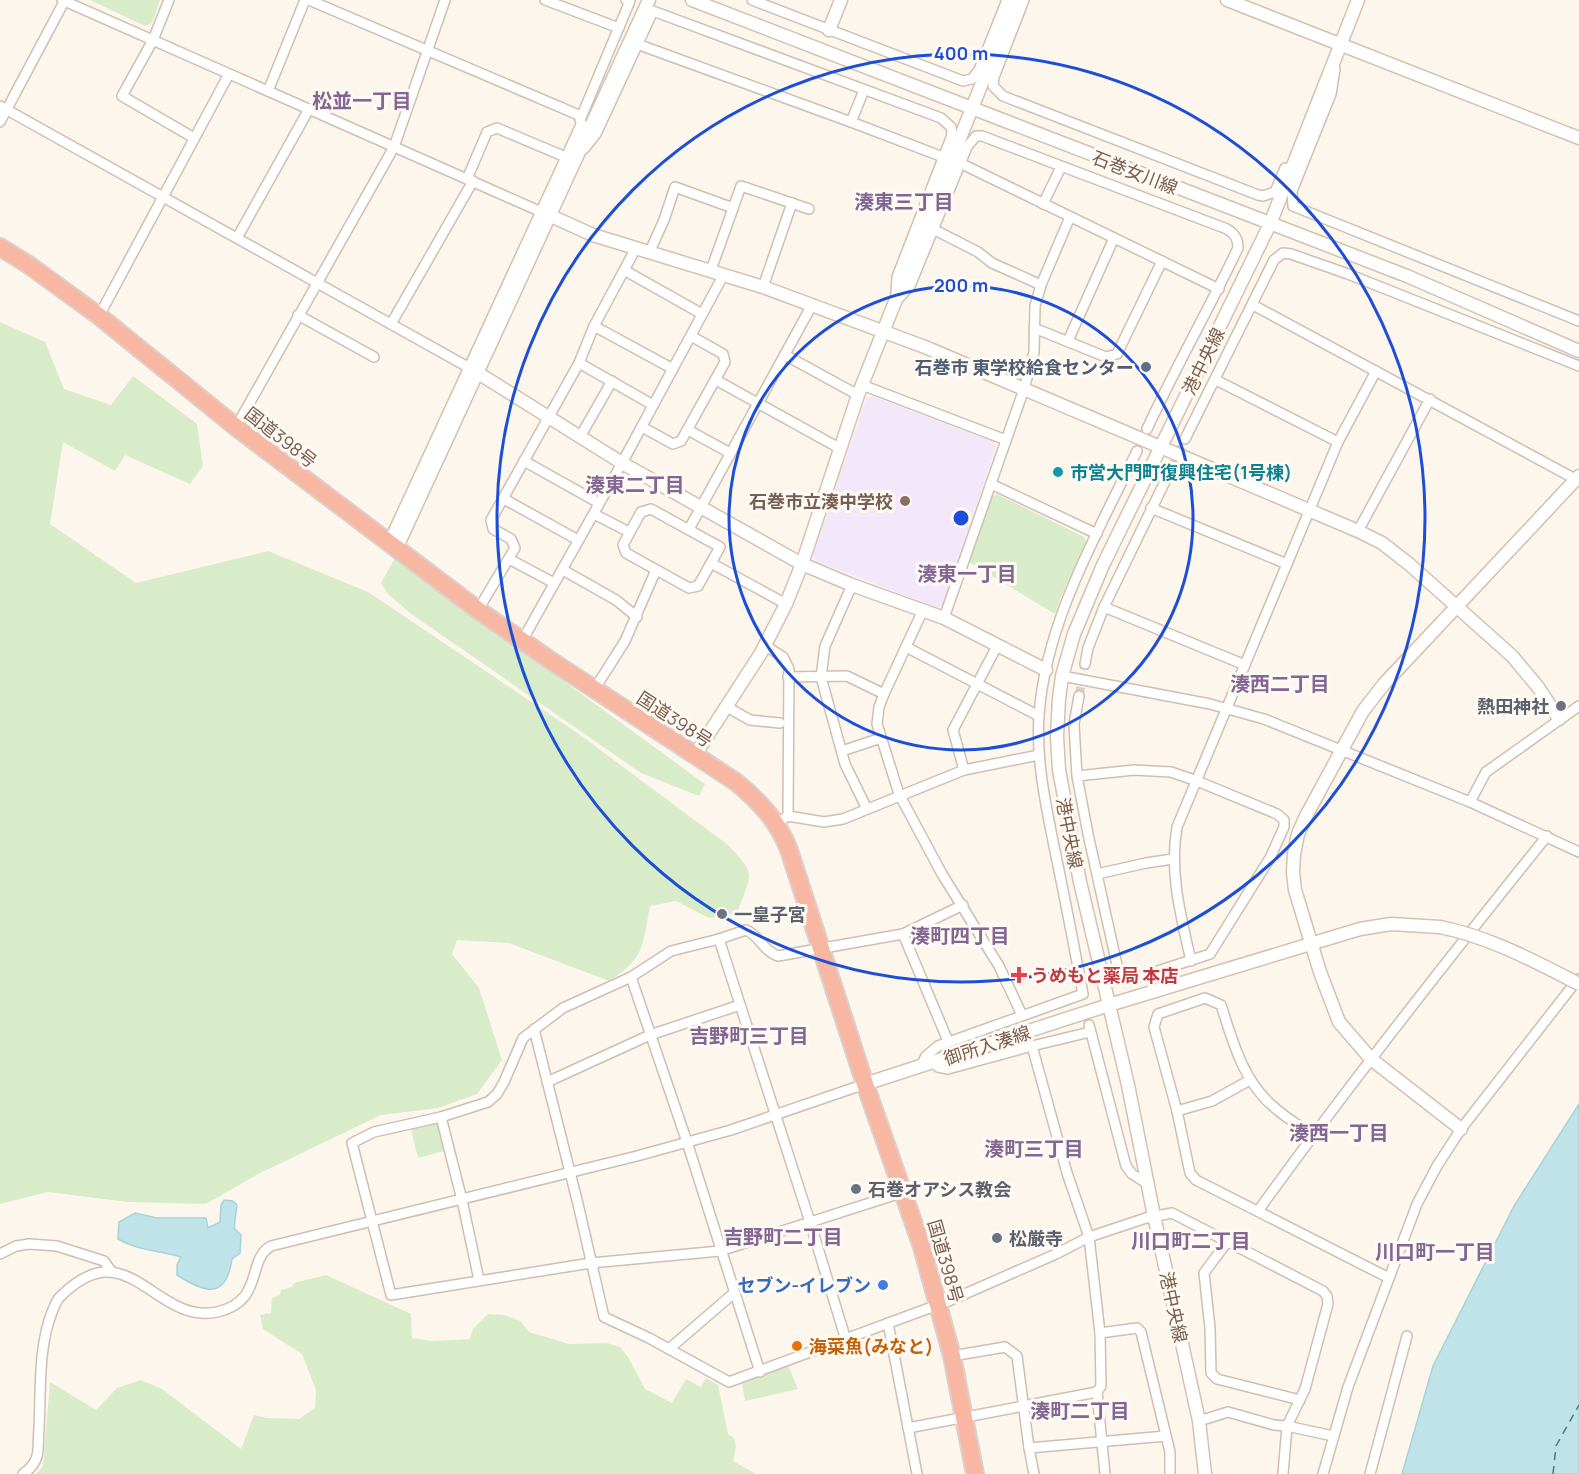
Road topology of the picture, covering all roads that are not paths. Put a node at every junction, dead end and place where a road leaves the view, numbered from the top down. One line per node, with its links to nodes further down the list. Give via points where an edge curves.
1 (64, 0): 19 (street); 28 (street)
2 (169, 0): 19 (street)
3 (307, 0): 22 (street); 27 (street)
4 (445, 0): 22 (street)
5 (545, 0): 17 (street)
6 (626, 0): 17 (street, via 630,2)
7 (641, 0): 37 (street)
8 (649, 0): 37 (street)
9 (692, 0): 30 (street, 石巻女川線)
10 (752, 0): 18 (street)
11 (841, 0): 18 (street)
12 (1007, 0): 18 (street, via 979,70 967,81)
13 (1015, 0): 30 (street)
14 (1024, 0): 25 (street, via 994,77 996,91 1258,195 1275,192 1320,80)
15 (1227, 0): 21 (street)
16 (1358, 0): 21 (street, 港中央線)
17 (619, 28): 31 (street)
18 (829, 30)
19 (153, 40): 24 (street); 34 (street, via 122,96)
20 (637, 44): 26 (street, via 653,10); 33 (street); 37 (street, via 596,134)
21 (1341, 44): 23 (street, 港中央線); 35 (street)
22 (428, 50): 31 (street); 36 (street)
23 (1336, 57): 25 (street, 港中央線); 70 (street, via 1331,94 1292,191 1293,206)
24 (229, 74): 27 (street); 34 (street)
25 (1329, 75): 49 (street, 港中央線)
26 (864, 90): 33 (street); 38 (street, via 947,122 952,135)
27 (268, 91): 29 (street)
28 (3, 108): 32 (street); 42 (street)
29 (309, 109): 36 (street); 52 (street)
30 (972, 109): 49 (street, 石巻女川線); 64 (street)
31 (581, 116): 37 (street)
32 (0, 122)
33 (851, 122): 38 (street)
34 (194, 138): 42 (street)
35 (1579, 138)
36 (394, 147): 41 (street); 60 (street)
37 (572, 155): 41 (street, via 496,128 487,132); 47 (street)
38 (943, 157): 64 (street, via 897,277)
39 (960, 163): 40 (street, via 973,138 982,136); 44 (street); 50 (street)
40 (1061, 167): 44 (street); 63 (street, via 1232,232 1238,248)
41 (470, 180): 47 (street); 71 (street)
42 (163, 197): 52 (street); 69 (street)
43 (792, 203): 45 (street, via 741,186); 46 (street); 62 (street)
44 (1043, 204): 48 (street)
45 (733, 208): 55 (street, via 675,187); 58 (street)
46 (809, 209)
47 (547, 214): 54 (street, via 593,235); 83 (street)
48 (1070, 217): 51 (street); 61 (street)
49 (1270, 224): 77 (street, 石巻女川線, via 1407,276); 102 (street, 港中央線)
50 (933, 229): 61 (street, via 992,263); 64 (street, via 910,286)
51 (1114, 237): 56 (street); 76 (street)
52 (237, 238): 60 (street)
53 (0, 247): 69 (highway, 国道398号)
54 (636, 248): 55 (street); 57 (street)
55 (650, 251): 58 (street)
56 (1162, 261): 63 (street); 76 (street, via 1117,354 1106,357)
57 (624, 270): 67 (street); 72 (street)
58 (711, 270): 59 (street)
59 (724, 274): 62 (street); 67 (street)
60 (316, 282): 68 (street); 71 (street)
61 (1041, 285): 73 (street)
62 (763, 287): 65 (street)
63 (1219, 289): 96 (street)
64 (896, 301): 74 (street)
65 (812, 305): 74 (street); 78 (street)
66 (1252, 305): 81 (street, via 1274,260 1291,254); 84 (street); 86 (street)
67 (702, 314): 75 (street)
68 (298, 315): 79 (street); 94 (street)
69 (99, 316): 94 (highway, 国道398号)
70 (1579, 321)
71 (391, 324): 83 (street)
72 (594, 326): 80 (street); 82 (street)
73 (1034, 328): 76 (street); 88 (street, via 1034,352)
74 (884, 332): 88 (street); 89 (street)
75 (691, 336): 82 (street); 85 (street, via 723,354 725,362)
76 (1068, 341)
77 (1577, 350)
78 (785, 355): 89 (street); 91 (street)
79 (374, 357)
80 (579, 363): 87 (street); 93 (street)
81 (1579, 366)
82 (673, 369): 92 (street)
83 (474, 371): 93 (street); 122 (street)
84 (1376, 371): 90 (street); 101 (street)
85 (716, 380): 91 (street); 97 (street)
86 (1216, 380): 99 (street); 101 (street)
87 (612, 381): 92 (street); 98 (street)
88 (1024, 389): 100 (street); 102 (street)
89 (860, 390): 100 (street); 103 (street)
90 (1430, 399): 109 (street); 118 (street)
91 (758, 404): 103 (street); 105 (street)
92 (653, 405): 95 (street)
93 (548, 417): 98 (street); 106 (street)
94 (236, 427): 122 (highway, 国道398号)
95 (642, 427): 97 (street, via 673,444 681,441); 107 (street)
96 (1147, 429)
97 (688, 430): 105 (street)
98 (580, 437): 107 (street)
99 (1185, 439)
100 (1006, 440): 110 (street)
101 (1338, 442): 115 (street)
102 (1161, 447): 115 (street); 145 (street, 港中央線, via 1099,575 1074,634)
103 (839, 448): 125 (street)
104 (1137, 451): 120 (street)
105 (730, 453): 113 (street)
106 (524, 461): 111 (street); 112 (street)
107 (622, 463): 112 (street); 113 (street)
108 (1172, 467): 114 (street)
109 (1578, 479): 132 (street)
110 (991, 484): 120 (street); 137 (street)
111 (504, 499): 121 (street); 123 (street, via 491,520 493,529 511,539 515,548)
112 (599, 503): 116 (street)
113 (700, 507): 117 (street); 125 (street)
114 (1152, 508): 126 (street); 133 (street)
115 (1309, 509): 118 (street); 126 (street)
116 (594, 514): 119 (street); 121 (street)
117 (689, 529): 119 (street, via 651,509 641,512); 124 (street, via 720,547)
118 (1358, 531): 132 (street, via 1382,543)
119 (629, 532): 128 (street, via 623,544 626,553)
120 (1097, 534): 144 (street, via 1065,607)
121 (578, 540): 127 (street)
122 (393, 544): 134 (highway, 国道398号)
123 (509, 559): 129 (street); 134 (street)
124 (711, 563): 128 (street, via 698,586 688,588); 131 (street)
125 (802, 564): 130 (street); 131 (street)
126 (1287, 564): 143 (street)
127 (563, 570): 129 (street); 136 (street)
128 (656, 570): 136 (street)
129 (554, 584): 138 (street)
130 (852, 585): 135 (street); 147 (street, via 825,646)
131 (786, 604): 139 (street)
132 (1457, 606): 156 (street, via 1512,656); 159 (street, via 1384,684)
133 (1104, 607): 142 (street); 143 (street)
134 (478, 610): 138 (highway, 国道398号)
135 (923, 610): 137 (street); 141 (street)
136 (637, 616): 149 (street)
137 (944, 618): 140 (street)
138 (522, 641): 149 (highway, 国道398号)
139 (766, 646): 146 (street, via 783,657); 153 (street)
140 (997, 646): 144 (street); 148 (street)
141 (906, 647): 148 (street); 150 (street)
142 (1084, 664)
143 (1245, 665): 154 (street)
144 (1046, 670): 155 (street)
145 (1062, 676): 154 (street); 184 (street, 港中央線, via 1057,736 1059,770)
146 (788, 677): 147 (street); 169 (street)
147 (821, 677): 150 (street, via 847,676); 160 (street)
148 (977, 685): 155 (street); 163 (street, via 954,730)
149 (594, 690): 161 (highway, 国道398号)
150 (884, 694): 158 (street, via 877,717)
151 (1079, 696): 164 (street, via 1074,724)
152 (1579, 706): 156 (street)
153 (726, 707): 157 (street, via 750,720); 161 (street)
154 (1226, 709): 159 (street, via 1264,718); 165 (street)
155 (1039, 716): 162 (street)
156 (1559, 719): 167 (street, via 1486,772)
157 (780, 723)
158 (881, 738): 160 (street); 166 (street)
159 (1342, 749): 167 (street); 177 (street, via 1306,816 1294,854 1295,890)
160 (842, 751): 168 (street)
161 (695, 755): 169 (highway, 国道398号)
162 (1039, 756): 163 (street); 185 (street, via 1084,997)
163 (964, 770): 166 (street)
164 (1077, 776): 165 (street, via 1134,770 1171,772); 173 (street)
165 (1197, 781): 172 (street, via 1177,827); 179 (street, via 1277,814 1284,820 1284,827 1270,858 1210,954)
166 (899, 794): 168 (street); 174 (street)
167 (1470, 802): 170 (street)
168 (867, 809): 169 (street, via 824,822)
169 (782, 819): 178 (highway, 国道398号)
170 (1547, 836): 171 (street); 190 (street)
171 (1579, 852)
172 (1173, 859): 173 (street); 179 (street)
173 (1098, 874): 179 (street, via 1119,974 1130,980)
174 (963, 905): 175 (street); 185 (street)
175 (903, 934): 178 (street); 188 (street)
176 (719, 939): 178 (street, via 750,931 766,951 778,956); 180 (street, via 671,951); 183 (street)
177 (1312, 943): 182 (street, 御所入湊線, bridge, via 1391,924 1440,927 1497,944); 184 (street, 御所入湊線); 190 (street, via 1339,1022)
178 (821, 947): 194 (highway, 国道398号)
179 (1191, 961)
180 (631, 977): 186 (street, via 563,1008); 187 (street)
181 (1579, 977): 198 (street)
182 (1579, 984)
183 (740, 1005): 187 (street); 196 (street)
184 (1109, 1005): 191 (street, 御所入湊線); 202 (street, 港中央線)
185 (1022, 1015): 188 (street)
186 (534, 1029): 193 (street); 197 (street, via 523,1038 497,1094 488,1102)
187 (650, 1035): 193 (street); 200 (street)
188 (948, 1041): 191 (street, via 932,1049)
189 (1032, 1046): 191 (street, via 948,1069); 202 (street, via 1090,1029 1126,1166); 209 (street)
190 (1371, 1059): 198 (street); 199 (street)
191 (927, 1064): 194 (street, 御所入湊線)
192 (1250, 1080): 195 (street, via 1212,1101); 195 (street, via 1221,1005 1205,998 1158,1014 1154,1027); 199 (street, via 1274,1108)
193 (547, 1082): 201 (street)
194 (865, 1084): 196 (street); 203 (highway, 国道398号)
195 (1177, 1111): 205 (street, via 1190,1173)
196 (775, 1115): 200 (street); 208 (street)
197 (441, 1118): 204 (street); 207 (street, via 374,1132 352,1143)
198 (1461, 1129): 215 (street, via 1417,1204)
199 (1313, 1135): 205 (street)
200 (687, 1142): 201 (street); 211 (street)
201 (570, 1172): 204 (street); 213 (street)
202 (1148, 1184): 206 (street, 港中央線)
203 (904, 1192): 208 (street); 218 (highway, 国道398号)
204 (462, 1200): 207 (street); 216 (street)
205 (1258, 1211): 215 (street)
206 (1154, 1216): 209 (street); 210 (street, via 1178,1216); 230 (street, 港中央線)
207 (373, 1219): 214 (street, via 268,1247 244,1298 216,1312 185,1310); 216 (street, via 391,1295)
208 (810, 1222): 211 (street); 222 (street)
209 (1089, 1237): 218 (street); 220 (street)
210 (1227, 1242): 227 (street, via 1327,1296); 227 (street, via 1204,1273 1211,1373 1216,1379)
211 (720, 1251): 213 (street); 217 (street)
212 (0, 1254): 214 (street, via 29,1244 57,1246 104,1261)
213 (591, 1263): 216 (street); 223 (street, via 604,1317)
214 (111, 1271): 237 (street, via 90,1276 58,1299 42,1356 37,1458)
215 (1389, 1278): 234 (street)
216 (479, 1280)
217 (734, 1293): 223 (street); 225 (street)
218 (938, 1305): 219 (street); 224 (highway, 国道398号)
219 (888, 1323): 222 (street); 232 (street)
220 (1100, 1333): 226 (street, via 1101,1386); 233 (street, via 1137,1328 1141,1332)
221 (1407, 1336): 246 (street)
222 (846, 1340): 225 (street)
223 (669, 1349): 225 (street, via 725,1381)
224 (952, 1356): 228 (street, via 1005,1347 1017,1356); 229 (highway, 国道398号)
225 (760, 1372)
226 (1096, 1392): 228 (street); 235 (street)
227 (1300, 1400): 231 (street)
228 (1023, 1406): 229 (street); 236 (street)
229 (963, 1417): 232 (street); 239 (highway, 国道398号)
230 (1199, 1421): 231 (street, via 1228,1413); 243 (street, 港中央線)
231 (1287, 1426): 234 (street); 244 (street)
232 (908, 1428): 238 (street)
233 (1166, 1436): 235 (street); 242 (street)
234 (1333, 1436): 245 (street)
235 (1101, 1443): 236 (street); 241 (street)
236 (1029, 1448): 240 (street)
237 (23, 1474)
238 (916, 1474)
239 (975, 1474)
240 (1034, 1474)
241 (1105, 1474)
242 (1170, 1474)
243 (1205, 1474)
244 (1283, 1474)
245 (1323, 1474)
246 (1370, 1474)

